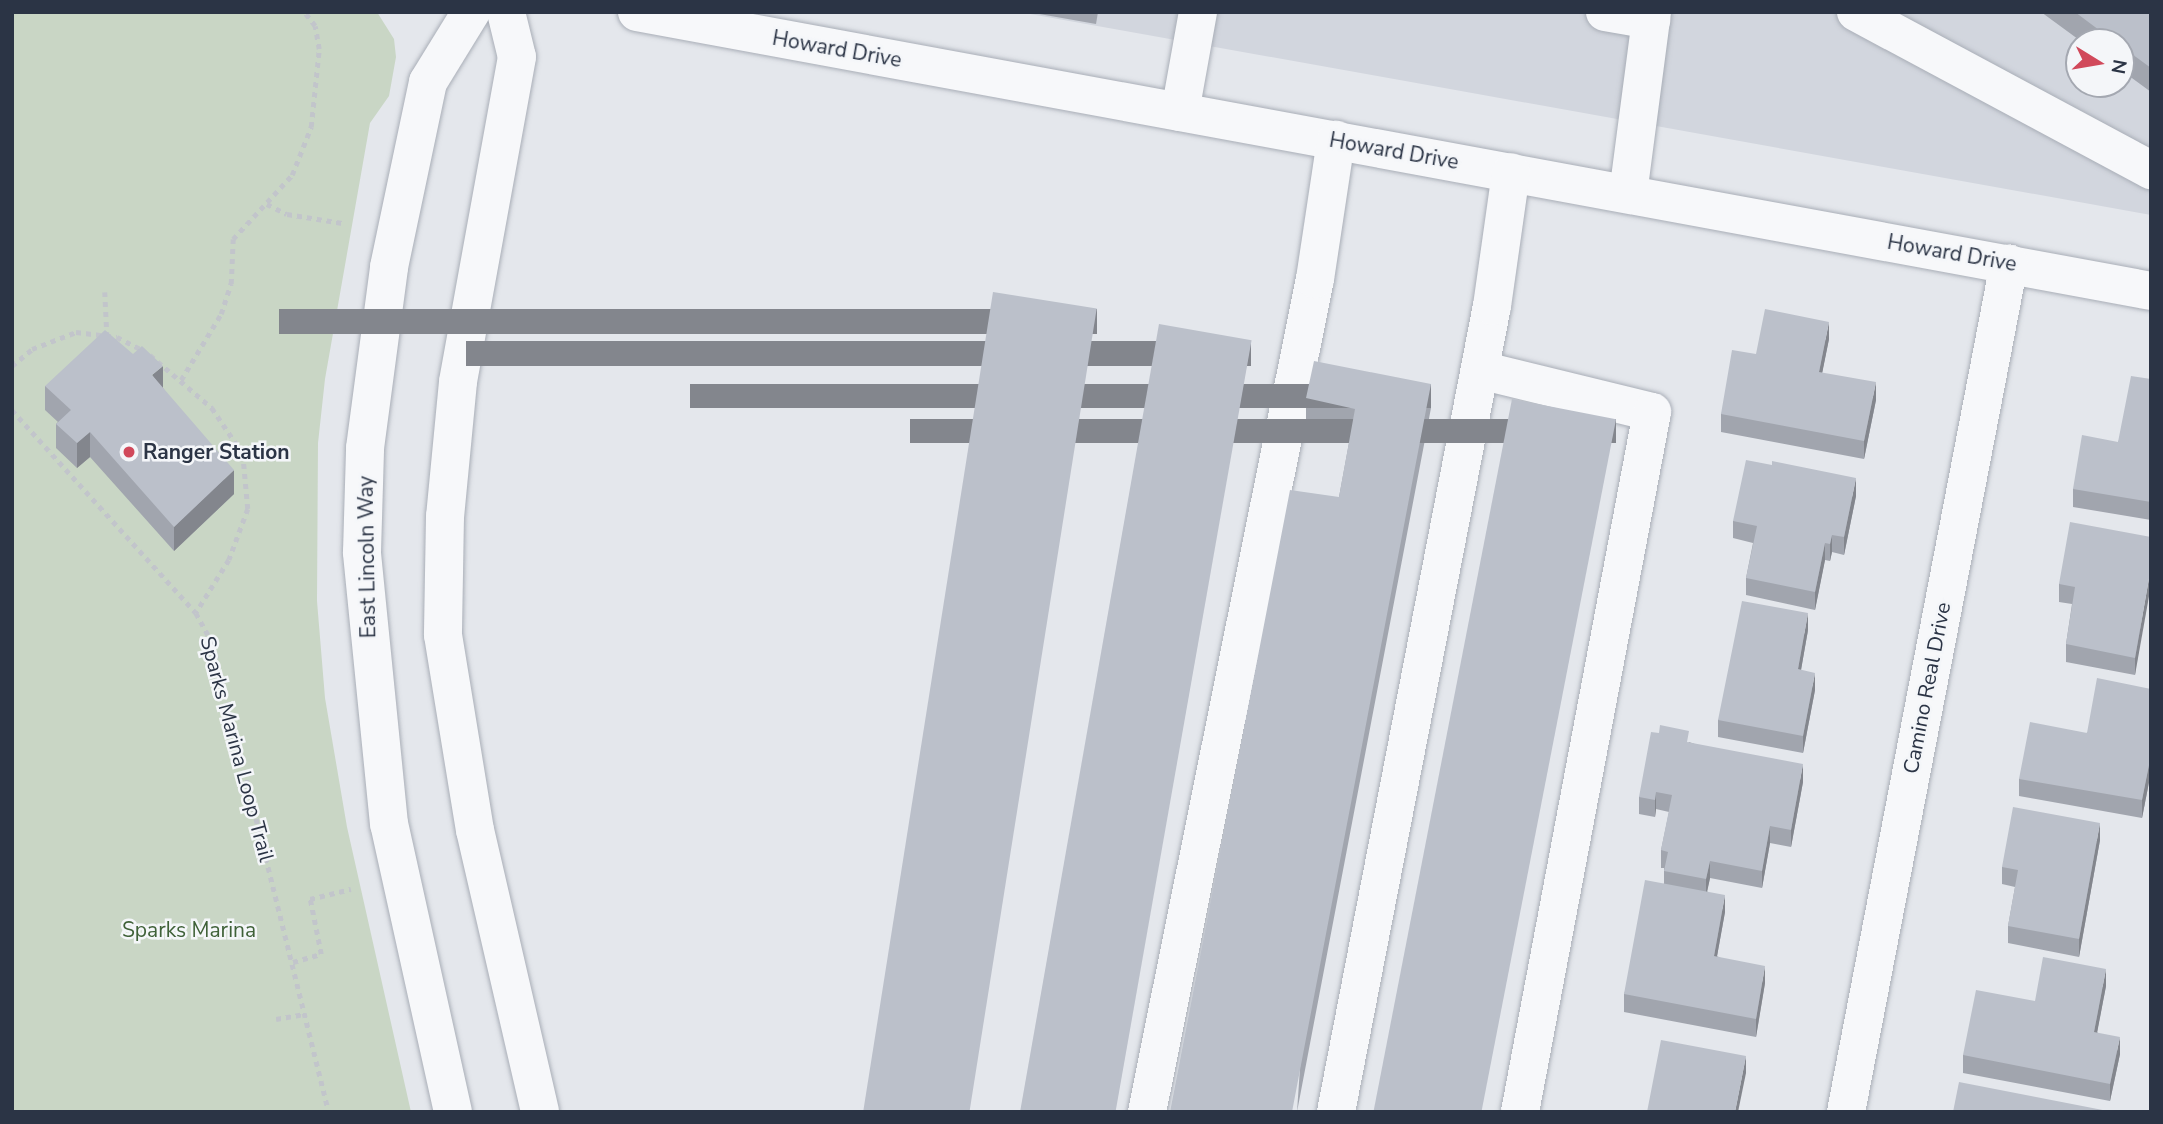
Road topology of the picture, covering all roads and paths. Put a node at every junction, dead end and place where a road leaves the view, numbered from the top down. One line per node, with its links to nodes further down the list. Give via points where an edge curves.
1 (304, 12): 14 (path, via 314,26 319,49 311,127 292,175)
2 (471, 12): 32 (street, East Lincoln Way, via 428,82 389,267 365,448 362,539 389,824)
3 (506, 12): 33 (street, via 517,57 458,382 445,516 443,635 475,830)
4 (638, 12): 9 (street, Howard Drive)
5 (1198, 12): 9 (street)
6 (1605, 12): 8 (street)
7 (1856, 12): 11 (street)
8 (1651, 16): 13 (street)
9 (1180, 112): 10 (street, Howard Drive)
10 (1336, 140): 12 (street, Howard Drive); 34 (street, via 1313,293)
11 (2151, 170)
12 (1511, 172): 13 (street, Howard Drive); 21 (street)
13 (1628, 194): 16 (street, Howard Drive)
14 (267, 204): 15 (path, via 287,214); 22 (path, via 247,219 233,239 231,284 222,314)
15 (342, 223)
16 (2009, 264): 17 (street, Howard Drive); 37 (street, Camino Real Drive)
17 (2151, 291)
18 (105, 292): 19 (path)
19 (107, 336): 20 (path, via 76,332 32,349); 22 (path, via 157,359)
20 (12, 366)
21 (1480, 370): 35 (street); 36 (street, via 1652,412)
22 (181, 380): 26 (path, via 212,408 243,454 248,509 229,560)
23 (12, 410): 24 (path, Sparks Marina Loop Trail)
24 (18, 416): 25 (path); 26 (path, Sparks Marina Loop Trail)
25 (12, 420)
26 (196, 613): 28 (path, Sparks Marina Loop Trail, via 213,644)
27 (351, 889): 28 (path, via 310,899 321,954)
28 (293, 962): 29 (path, Sparks Marina Loop Trail)
29 (305, 1014): 30 (path); 31 (path, Sparks Marina Loop Trail)
30 (276, 1019)
31 (330, 1112)
32 (453, 1112)
33 (540, 1112)
34 (1147, 1112)
35 (1336, 1112)
36 (1520, 1112)
37 (1846, 1112)

